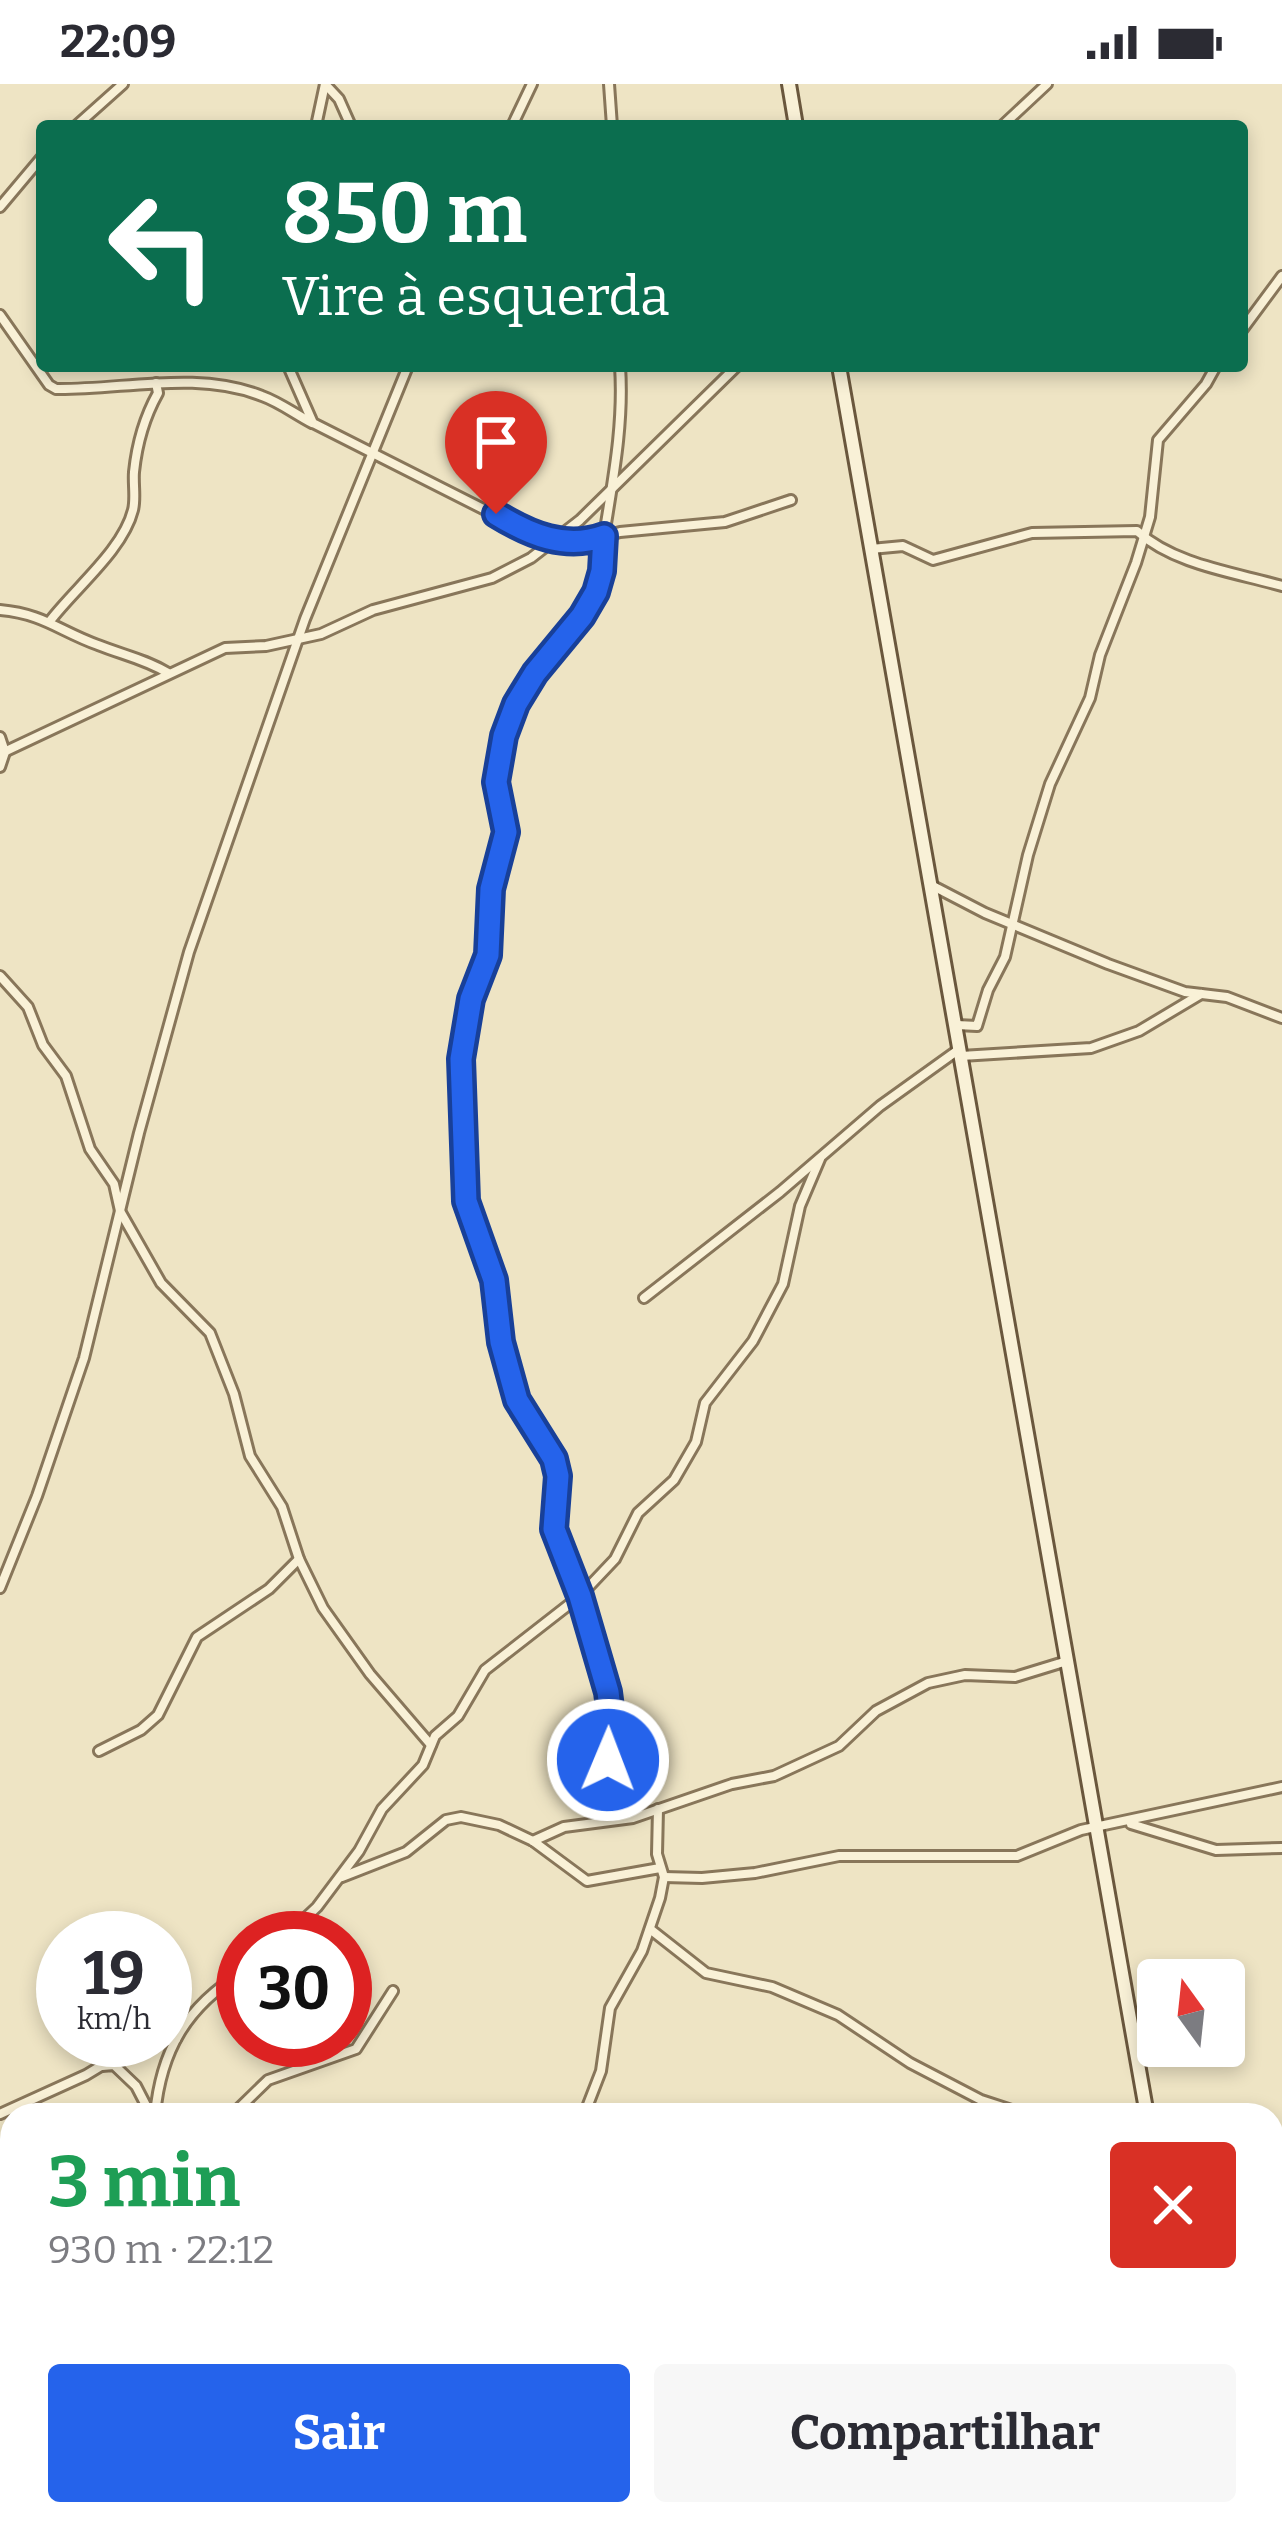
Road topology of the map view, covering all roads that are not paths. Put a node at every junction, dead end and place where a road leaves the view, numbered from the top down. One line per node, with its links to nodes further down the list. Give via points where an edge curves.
1 (123, 84): 6 (street)
2 (532, 84): 9 (street)
3 (609, 84): 10 (street)
4 (789, 84): 11 (street)
5 (1047, 84): 12 (street)
6 (83, 120)
7 (317, 120): 8 (street, via 325,84)
8 (349, 120)
9 (515, 120)
10 (612, 120)
11 (795, 120)
12 (1008, 120)
13 (36, 164): 14 (street)
14 (0, 207)
15 (1282, 276): 17 (street)
16 (0, 315): 18 (street)
17 (1248, 322)
18 (36, 366)
19 (40, 372): 26 (street, via 56,389)
20 (291, 372): 27 (street)
21 (406, 372): 28 (street)
22 (620, 372): 29 (street)
23 (730, 372): 29 (street)
24 (840, 372): 34 (street)
25 (1213, 372): 32 (street, via 1158,440)
26 (156, 383): 27 (street, via 263,396); 37 (street, via 125,528)
27 (313, 423): 28 (street)
28 (374, 455): 33 (street); 38 (street)
29 (614, 485): 31 (street); 33 (street)
30 (791, 500): 31 (street, via 725,522)
31 (604, 536): 33 (street); 56 (street, via 596,592 516,704 497,762 506,832 491,889 488,955 461,1048 466,1201 494,1280 517,1400 554,1459 554,1529)
32 (1144, 537): 34 (street, via 1032,533 933,560 903,546); 35 (street, via 1228,575); 45 (street, via 1090,698 1050,784)
33 (556, 542): 38 (street, via 492,578)
34 (871, 549): 44 (street)
35 (1282, 586)
36 (0, 610): 37 (street)
37 (50, 621): 39 (street)
38 (297, 640): 39 (street, via 224,648); 52 (street, via 174,1000)
39 (170, 674): 41 (street)
40 (0, 736): 41 (street); 42 (street)
41 (31, 739): 42 (street)
42 (3, 753): 43 (street)
43 (0, 767)
44 (930, 885): 45 (street); 49 (street)
45 (1013, 925): 47 (street); 49 (street, via 977,1026)
46 (0, 976): 52 (street, via 28,1006 66,1076)
47 (1202, 994): 48 (street); 50 (street, via 1091,1048)
48 (1282, 1018)
49 (955, 1025): 50 (street)
50 (960, 1052): 51 (street); 57 (street)
51 (820, 1159): 53 (street); 56 (street, via 782,1284 758,1333 705,1403 696,1442 674,1480 638,1513 615,1559)
52 (120, 1210): 54 (street, via 161,1283 220,1353 250,1456 282,1507); 55 (street, via 68,1407)
53 (644, 1298)
54 (299, 1559): 58 (street, via 323,1608); 59 (street, via 197,1637 158,1715)
55 (0, 1588)
56 (580, 1596): 58 (street, via 496,1659); 63 (street, via 611,1716)
57 (1067, 1661): 61 (street); 62 (street, via 1015,1677 928,1683 876,1711 824,1754)
58 (431, 1745): 70 (street)
59 (99, 1751)
60 (1282, 1787): 64 (street)
61 (1093, 1808): 65 (street); 66 (street)
62 (658, 1809): 63 (street); 69 (street)
63 (611, 1820): 67 (street, via 564,1826)
64 (1126, 1824): 65 (street); 68 (street, via 1216,1850)
65 (1097, 1828): 66 (street); 84 (street)
66 (1081, 1830): 69 (street, via 1017,1856 839,1856 737,1875)
67 (533, 1841): 69 (street, via 587,1881); 70 (street, via 453,1817 406,1852)
68 (1282, 1848)
69 (662, 1873): 72 (street)
70 (336, 1882): 71 (street)
71 (313, 1911)
72 (650, 1929): 82 (street, via 610,2008); 83 (street, via 706,1973 838,2015)
73 (216, 1990): 75 (street)
74 (393, 1991): 81 (street, via 356,2049 268,2080)
75 (192, 2015)
76 (163, 2067): 80 (street)
77 (95, 2068): 78 (street); 79 (street, via 114,2065)
78 (23, 2103)
79 (145, 2103)
80 (155, 2103)
81 (244, 2103)
82 (589, 2103)
83 (990, 2103)
84 (1148, 2103)

